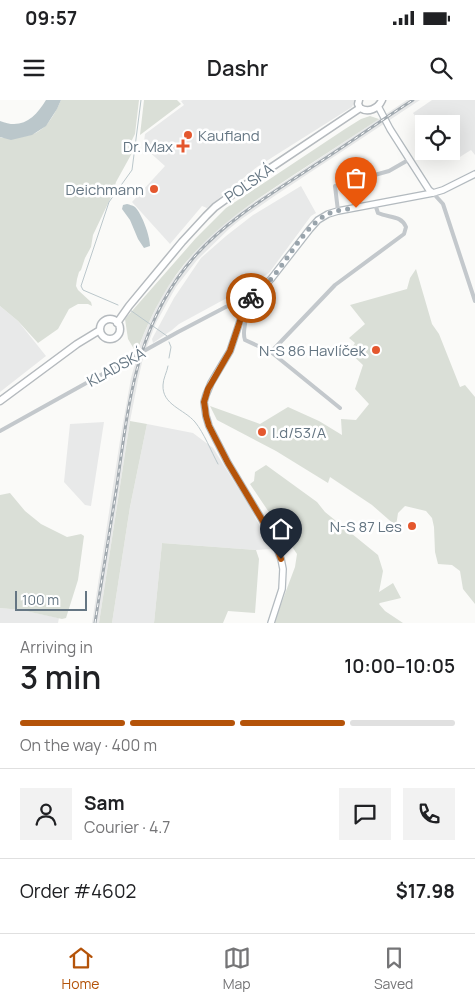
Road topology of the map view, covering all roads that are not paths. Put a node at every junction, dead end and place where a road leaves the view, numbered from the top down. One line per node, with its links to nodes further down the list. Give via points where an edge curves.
1 (359, 100): 3 (main road)
2 (380, 103): 3 (main road, POLSKÁ, via 369,110); 4 (main road, via 385,119)
3 (360, 108): 14 (main road, POLSKÁ, via 221,203)
4 (410, 159): 6 (main road); 8 (street, via 389,171 335,186)
5 (475, 174): 6 (main road, KLADSKÁ)
6 (433, 193): 7 (main road, KLADSKÁ); 9 (street, via 443,204)
7 (374, 204): 8 (main road, KLADSKÁ); 16 (street, via 378,213 403,220 404,234 335,284)
8 (338, 211): 10 (main road, KLADSKÁ, via 318,220)
9 (473, 287): 11 (street)
10 (255, 294): 12 (street, KLADSKÁ); 13 (main road, KLADSKÁ)
11 (475, 301)
12 (232, 304): 13 (street); 19 (street, KLADSKÁ)
13 (244, 309): 16 (street, via 247,316 245,340); 20 (main road, KLADSKÁ, via 230,351 204,402 209,426 273,538 281,559 282,589)
14 (114, 321): 15 (main road, via 103,322); 15 (main road, via 119,330 116,336 107,338)
15 (101, 332): 17 (main road, via 77,344)
16 (270, 352): 18 (street)
17 (0, 403)
18 (340, 408)
19 (0, 431)
20 (271, 623)

